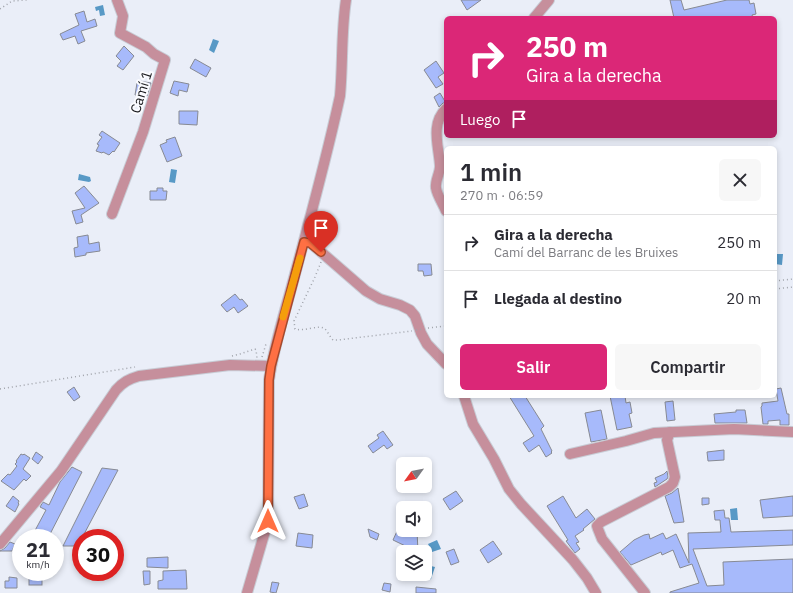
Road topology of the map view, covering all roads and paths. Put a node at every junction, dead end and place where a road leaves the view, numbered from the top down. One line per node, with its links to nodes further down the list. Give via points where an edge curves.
1 (26, 0): 5 (path, via 12,1)
2 (117, 0): 9 (street, Camí 1, via 123,16 120,33 165,60 143,132)
3 (346, 0): 10 (street, via 340,96)
4 (549, 0): 6 (street)
5 (0, 9)
6 (536, 16)
7 (444, 111): 8 (street, via 437,123 440,167 436,186)
8 (444, 207)
9 (112, 214)
10 (304, 242): 17 (street, via 313,245 372,295 410,310 428,344); 18 (street)
11 (793, 279): 12 (path)
12 (777, 281)
13 (793, 287): 14 (path)
14 (777, 289)
15 (444, 326): 16 (path, bridge)
16 (338, 340)
17 (444, 362)
18 (271, 366): 25 (street, via 230,365 139,376 121,384 61,471); 26 (street, via 268,521)
19 (141, 367): 20 (path)
20 (0, 390)
21 (465, 398): 27 (street, via 474,424 509,489 573,560)
22 (670, 432): 23 (street, via 748,429); 24 (street, via 654,433); 28 (street, via 668,440 675,477 673,483 598,526 602,539)
23 (793, 432)
24 (570, 454)
25 (0, 544)
26 (248, 593)
27 (596, 593)
28 (644, 593)

